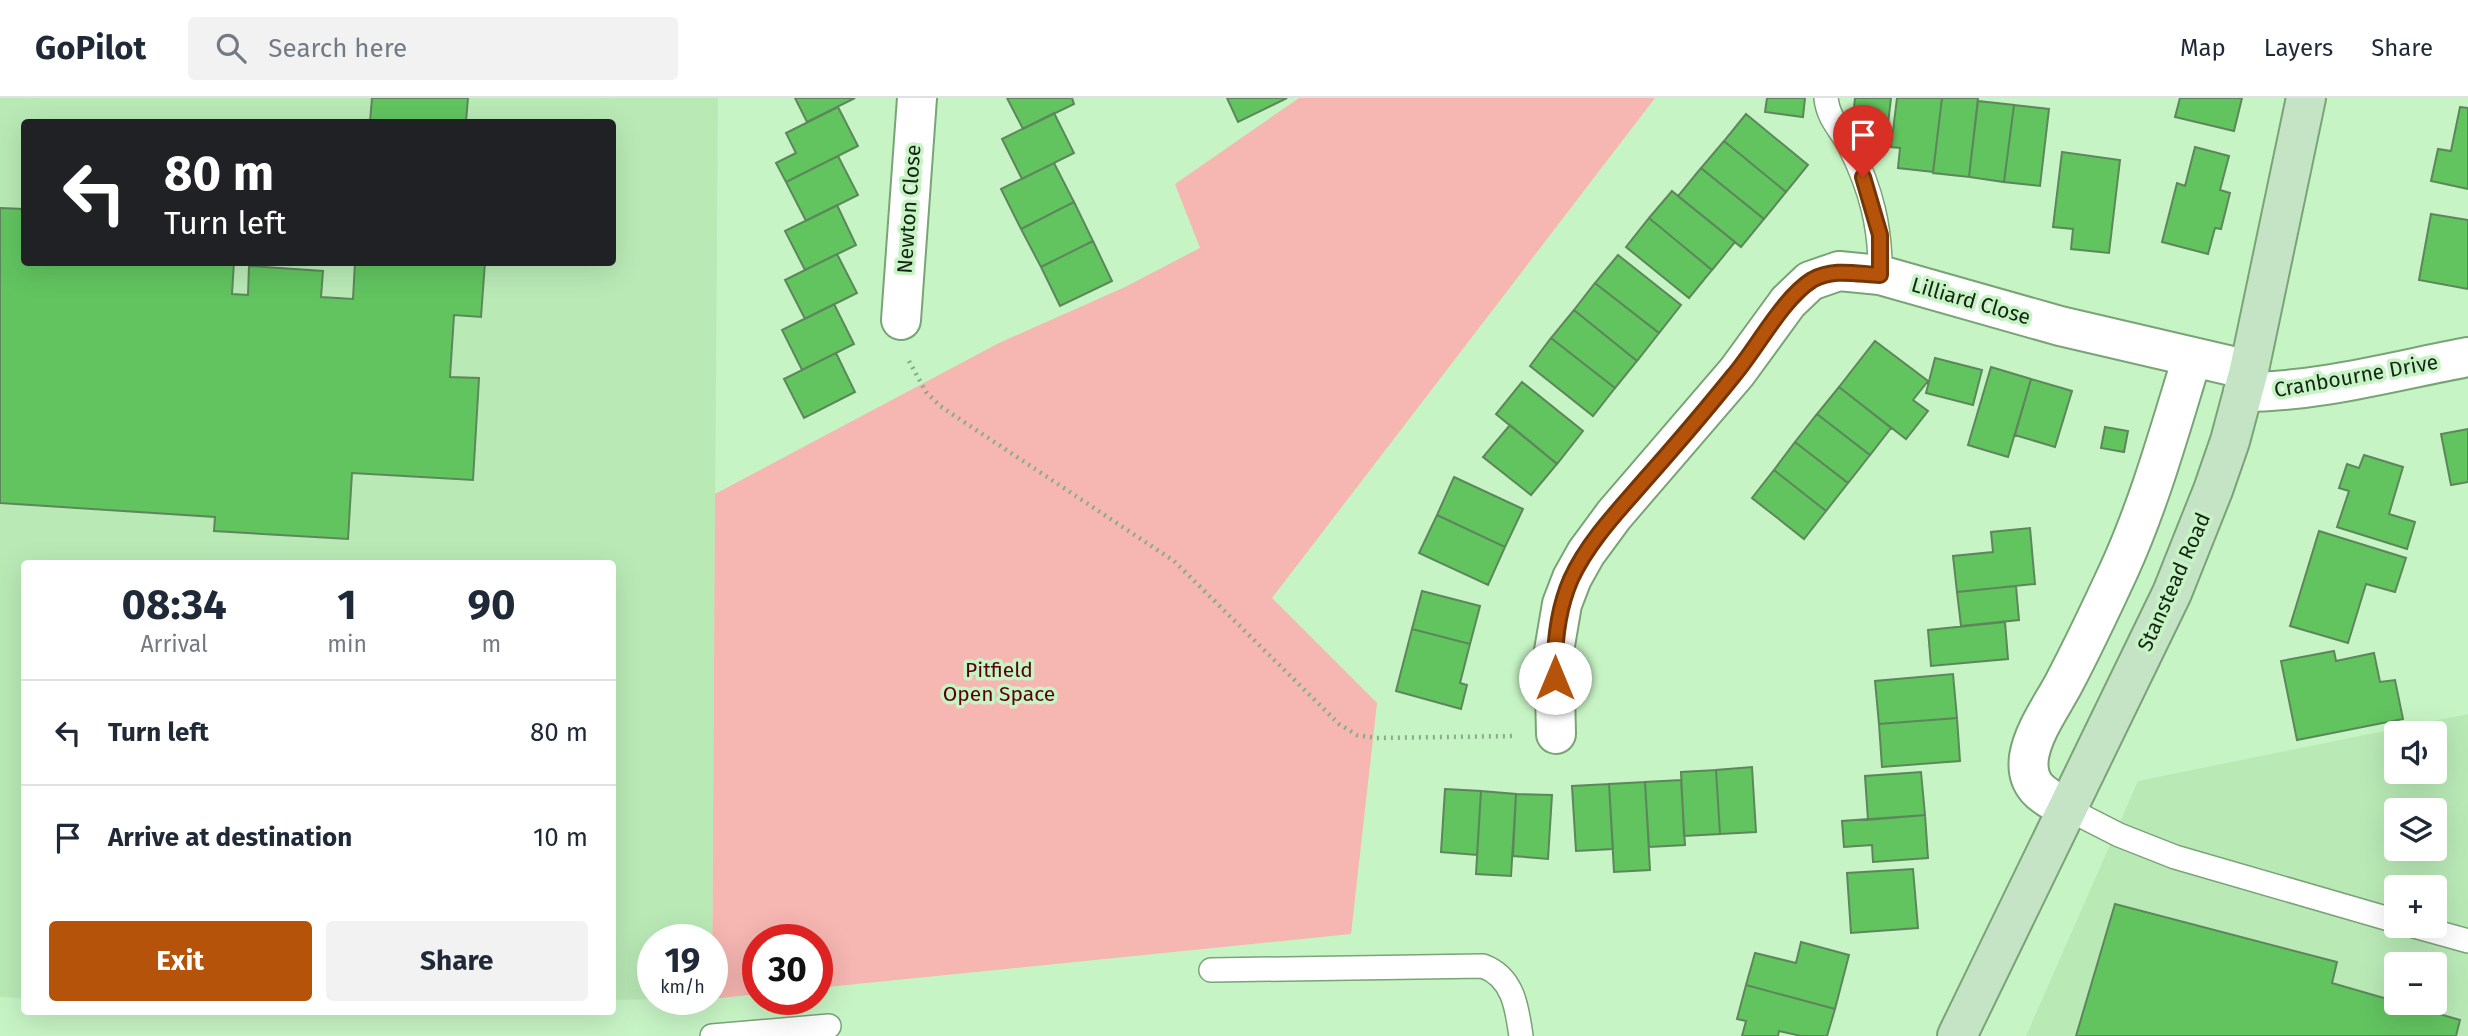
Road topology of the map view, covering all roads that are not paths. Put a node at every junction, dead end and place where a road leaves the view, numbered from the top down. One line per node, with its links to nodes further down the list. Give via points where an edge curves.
1 (917, 98): 5 (street, Newton Close)
2 (1826, 98): 4 (lane, via 1832,121 1848,144 1870,198 1880,235)
3 (2306, 98): 8 (street, Stanstead Road)
4 (1880, 275): 7 (street, Lilliard Close); 9 (street, Lilliard Close, via 1839,271 1800,290 1586,553 1572,578 1557,627)
5 (901, 320)
6 (2468, 357): 8 (street, Cranbourne Drive, via 2275,392)
7 (2192, 358): 8 (street, Lilliard Close); 10 (street, via 2120,567 2029,758 2030,777 2038,792)
8 (2246, 381): 10 (street, Stanstead Road, via 2213,490 2172,593)
9 (1556, 734)
10 (2066, 808): 11 (lane, via 2175,857); 18 (street, Stanstead Road)
11 (2384, 918)
12 (2447, 935): 13 (lane)
13 (2468, 941)
14 (1211, 970): 17 (lane, via 1483,966 1500,974 1508,986)
15 (828, 1026): 16 (lane)
16 (712, 1036)
17 (1521, 1036)
18 (1957, 1036)

